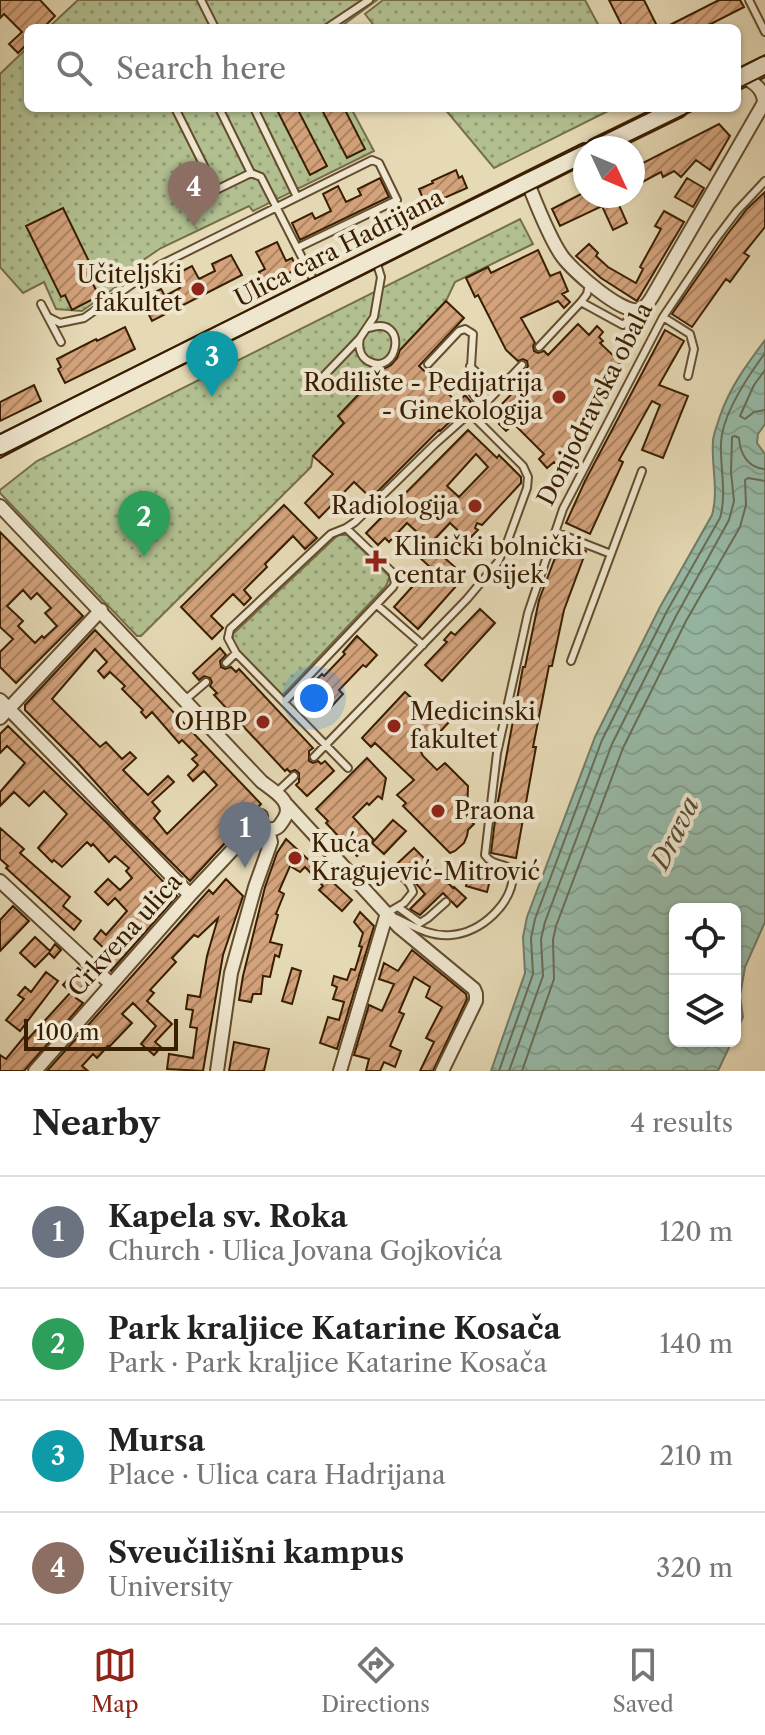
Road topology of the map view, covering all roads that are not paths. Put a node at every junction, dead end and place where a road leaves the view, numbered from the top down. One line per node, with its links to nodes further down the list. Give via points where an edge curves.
1 (201, 0): 4 (lane)
2 (369, 0): 5 (lane)
3 (749, 0): 6 (lane)
4 (213, 24)
5 (333, 24)
6 (765, 32)
7 (765, 66): 8 (main road)
8 (741, 77)
9 (741, 79): 10 (street, via 757,87)
10 (764, 102): 28 (street, via 652,297)
11 (177, 112): 17 (lane, via 216,190)
12 (221, 112): 17 (lane)
13 (256, 112): 20 (lane)
14 (670, 112): 15 (main road)
15 (621, 136)
16 (573, 159): 18 (main road, Ulica cara Hadrijana)
17 (251, 173): 21 (lane, via 261,177)
18 (527, 181): 23 (main road, Ulica cara Hadrijana); 24 (street, via 562,257)
19 (765, 181): 30 (lane, Donjodravska obala, via 715,240)
20 (297, 197): 21 (lane); 22 (lane, via 372,160 379,163 397,200)
21 (276, 207): 22 (lane); 29 (lane, via 158,266 84,318 60,323)
22 (297, 248): 25 (lane)
23 (374, 258): 25 (main road, Ulica cara Hadrijana); 31 (lane, via 381,282)
24 (589, 284): 26 (lane); 28 (street)
25 (316, 287): 43 (main road, Ulica cara Hadrijana)
26 (581, 302): 28 (lane, via 623,325); 34 (lane)
27 (41, 304): 29 (lane)
28 (638, 310)
29 (48, 317): 33 (lane)
30 (663, 317): 38 (lane, via 690,334 694,349); 47 (lane, Donjodravska obala, via 574,484)
31 (367, 328): 32 (lane); 32 (lane, via 391,330 394,353 385,362 373,363 363,356)
32 (360, 338): 39 (lane)
33 (61, 342)
34 (539, 347)
35 (428, 364): 37 (lane, via 465,329 473,334)
36 (522, 365): 40 (lane)
37 (470, 366): 40 (lane); 41 (lane, via 471,391)
38 (688, 376)
39 (318, 382)
40 (496, 392): 41 (lane)
41 (482, 407): 42 (lane)
42 (471, 414): 46 (lane); 51 (lane, via 523,466 527,488 498,562)
43 (0, 445)
44 (642, 471): 48 (lane)
45 (0, 506): 50 (street)
46 (346, 528): 49 (lane, via 392,572 393,587); 52 (lane, via 331,534 230,629 228,638)
47 (555, 532): 48 (lane); 72 (lane, Donjodravska obala, via 528,613 497,753 485,847 489,861 513,872 510,893 477,926 452,935 423,931)
48 (611, 554): 53 (lane)
49 (377, 605): 51 (lane); 57 (lane)
50 (101, 610): 56 (street); 58 (street)
51 (423, 645): 59 (lane)
52 (236, 653): 54 (lane); 57 (lane)
53 (571, 661)
54 (226, 663)
55 (206, 682): 56 (lane)
56 (185, 700): 63 (street)
57 (284, 702): 59 (lane)
58 (3, 709): 70 (street)
59 (326, 745): 60 (lane); 61 (lane)
60 (314, 757)
61 (348, 768)
62 (294, 776): 64 (lane)
63 (262, 782): 64 (street); 65 (street, via 267,793)
64 (282, 799): 65 (street, via 276,799); 66 (street, via 288,812); 67 (street)
65 (262, 821): 66 (street, via 274,830); 70 (street, Crkvena ulica); 75 (street, via 271,842 231,973)
66 (282, 822): 67 (street)
67 (307, 825): 68 (street)
68 (355, 877): 72 (street); 72 (lane, via 393,871 405,877 413,892)
69 (2, 888): 73 (street)
70 (190, 895): 73 (street, Crkvena ulica)
71 (446, 902): 72 (lane, via 420,923)
72 (393, 910): 76 (street); 77 (street, via 399,927 476,994)
73 (111, 984): 74 (street, Crkvena ulica)
74 (35, 1071)
75 (217, 1071)
76 (340, 1071)
77 (442, 1071)

